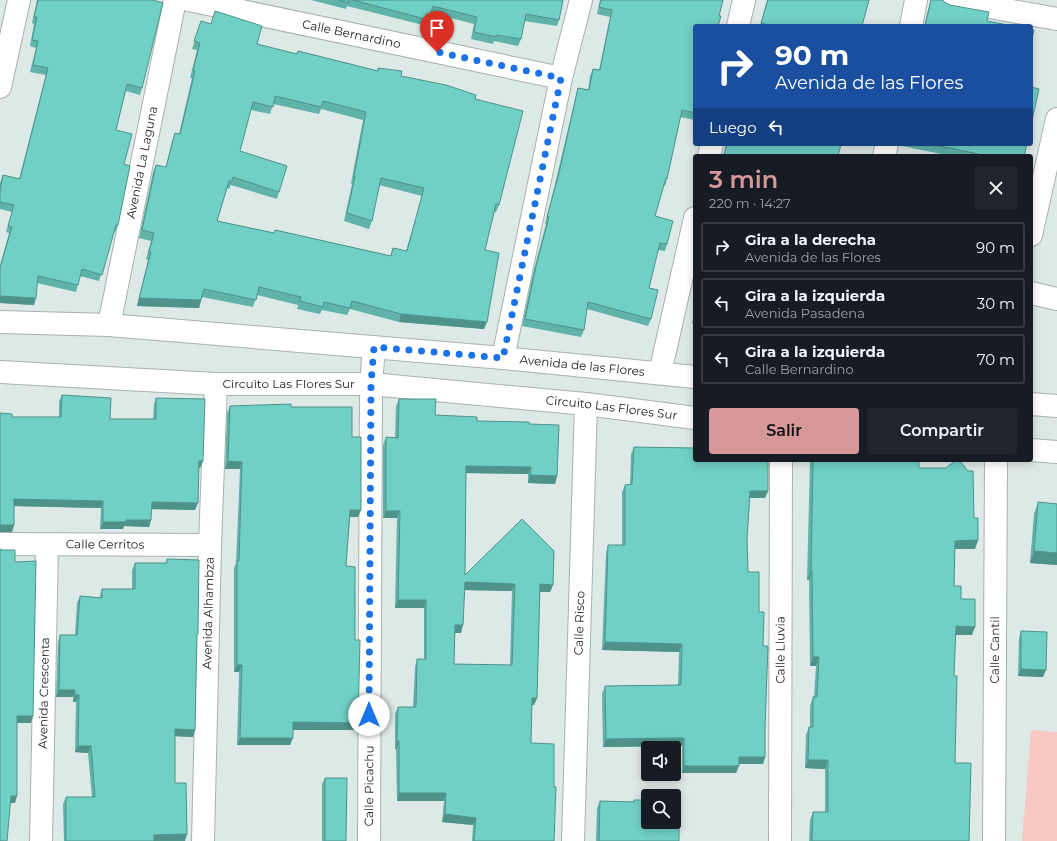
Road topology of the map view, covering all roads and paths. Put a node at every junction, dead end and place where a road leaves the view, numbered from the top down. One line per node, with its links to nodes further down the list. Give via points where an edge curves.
1 (20, 0): 12 (street)
2 (175, 0): 19 (street, Avenida La Laguna)
3 (189, 0): 11 (street, Calle Bernardino)
4 (581, 0): 11 (street)
5 (744, 0): 9 (street)
6 (916, 0): 10 (street)
7 (950, 0): 8 (street)
8 (1057, 19)
9 (738, 24)
10 (911, 24)
11 (561, 78): 21 (street)
12 (0, 87)
13 (1057, 119): 14 (street)
14 (1033, 226)
15 (693, 227): 23 (street)
16 (1033, 293): 17 (street)
17 (1057, 299)
18 (0, 322): 19 (street)
19 (109, 325): 20 (street)
20 (374, 347): 21 (street, Avenida de las Flores); 26 (street, Calle Picachu)
21 (503, 358): 23 (street, Avenida de las Flores)
22 (0, 372): 25 (street, Circuito Las Flores Sur)
23 (660, 374): 24 (street, Avenida de las Flores)
24 (693, 377)
25 (216, 384): 26 (street, Circuito Las Flores Sur); 37 (street, Avenida Alhambza)
26 (371, 384): 27 (street, Circuito Las Flores Sur); 40 (street, Calle Picachu)
27 (586, 404): 30 (street, Circuito Las Flores Sur); 41 (street, Calle Risco)
28 (1033, 404): 29 (street)
29 (1057, 406)
30 (693, 418)
31 (1033, 450): 32 (street)
32 (1057, 452)
33 (781, 462): 42 (street, Calle Lluvia)
34 (996, 462): 43 (street, Calle Cantil)
35 (0, 544): 36 (street, Calle Cerritos)
36 (47, 545): 37 (street, Calle Cerritos); 38 (street, Avenida Crescenta)
37 (210, 545): 39 (street, Avenida Alhambza)
38 (41, 841)
39 (203, 841)
40 (368, 841)
41 (573, 841)
42 (780, 841)
43 (994, 841)

